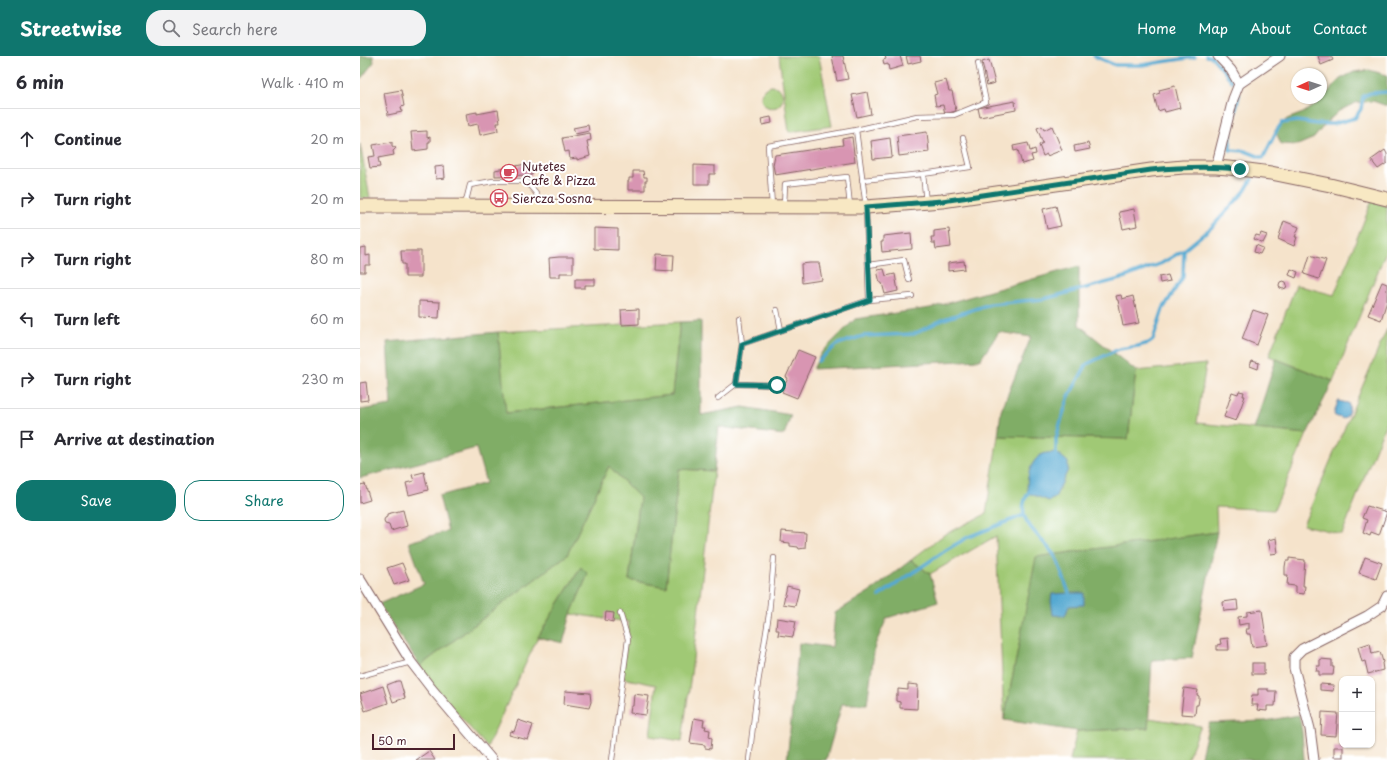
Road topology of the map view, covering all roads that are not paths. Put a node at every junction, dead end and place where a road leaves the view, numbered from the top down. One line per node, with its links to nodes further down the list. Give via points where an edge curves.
1 (1218, 56): 4 (street)
2 (1280, 56): 4 (street)
3 (978, 63): 5 (lane, via 986,102 954,115 917,116)
4 (1239, 84): 7 (street)
5 (856, 130): 9 (lane); 16 (lane, via 768,146)
6 (963, 138): 8 (lane, via 970,167)
7 (1216, 167): 10 (street, via 1271,173); 11 (street, via 1151,170)
8 (923, 174): 9 (lane); 11 (lane)
9 (862, 180): 15 (lane)
10 (1387, 199)
11 (926, 203): 15 (street)
12 (360, 206): 13 (street)
13 (464, 206): 14 (street); 14 (lane, via 470,185 493,181 526,181 536,193)
14 (539, 206): 16 (street)
15 (866, 207): 17 (street); 18 (lane)
16 (778, 208): 17 (street); 17 (lane, via 785,184 847,177)
17 (850, 208)
18 (868, 265): 19 (lane, via 904,260); 21 (lane)
19 (909, 280)
20 (912, 296): 21 (lane)
21 (870, 300): 24 (lane)
22 (777, 310): 24 (lane)
23 (739, 318): 25 (lane)
24 (781, 330): 25 (lane)
25 (742, 344): 26 (lane)
26 (736, 384): 27 (lane); 28 (lane)
27 (777, 385)
28 (718, 398)
29 (774, 558): 37 (lane)
30 (360, 580): 33 (street)
31 (1387, 596): 38 (street, via 1382,606 1302,648 1294,657 1294,668 1310,729)
32 (620, 613): 36 (lane, via 628,639)
33 (411, 662): 34 (lane); 35 (street)
34 (360, 676)
35 (492, 760)
36 (612, 760)
37 (749, 760)
38 (1314, 760)

